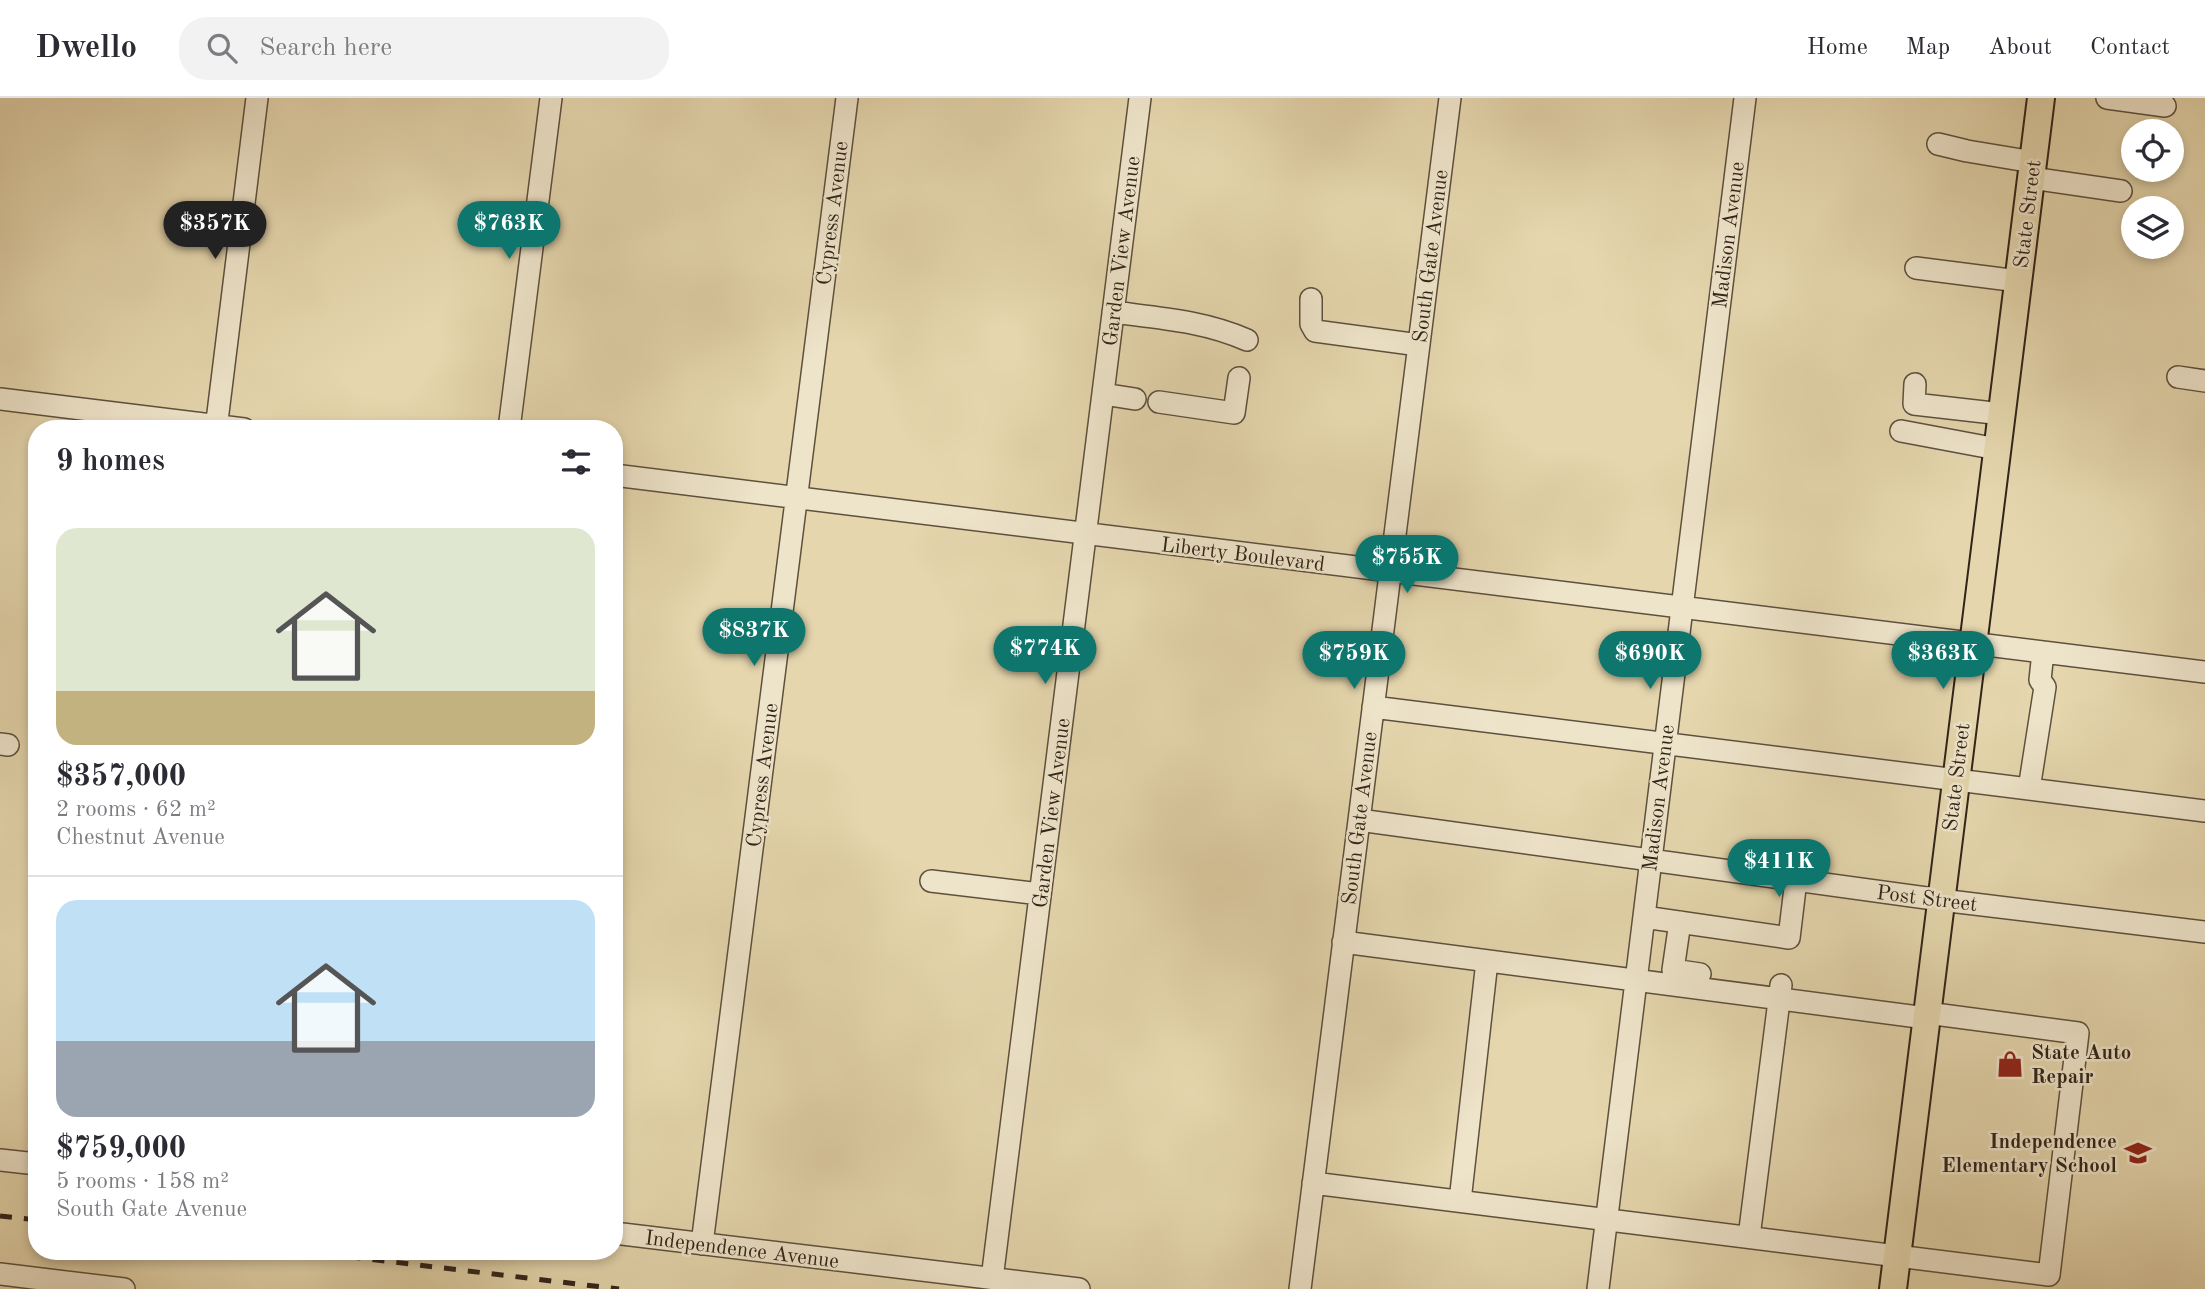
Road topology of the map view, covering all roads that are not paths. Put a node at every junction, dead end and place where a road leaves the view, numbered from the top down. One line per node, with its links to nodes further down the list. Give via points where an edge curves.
1 (257, 98): 29 (street)
2 (551, 98): 30 (street)
3 (847, 98): 34 (street, Cypress Avenue)
4 (1140, 98): 16 (street, Garden View Avenue)
5 (1450, 98): 18 (street, South Gate Avenue)
6 (1745, 98): 37 (street, Madison Avenue)
7 (2041, 98): 11 (main road, State Street)
8 (2107, 98): 9 (street)
9 (2165, 106)
10 (1938, 144): 11 (street)
11 (2032, 170): 12 (street); 14 (main road, State Street)
12 (2121, 191)
13 (1916, 268): 14 (street)
14 (2018, 281): 27 (main road, State Street)
15 (1311, 299): 18 (street, via 1315,331)
16 (1113, 312): 17 (street, via 1202,324); 23 (street, Garden View Avenue)
17 (1247, 340)
18 (1419, 345): 36 (street, South Gate Avenue)
19 (2178, 377): 21 (street)
20 (1239, 378): 26 (street, via 1234,413)
21 (2205, 381)
22 (1915, 384): 27 (street, via 1914,404)
23 (1103, 394): 24 (street); 35 (street, Garden View Avenue)
24 (1135, 398)
25 (0, 399): 28 (street)
26 (1159, 402)
27 (2002, 414): 32 (main road, State Street)
28 (162, 420)
29 (217, 420)
30 (510, 420)
31 (1901, 431): 32 (street)
32 (1997, 449): 38 (main road, State Street)
33 (623, 476): 34 (street, Liberty Boulevard)
34 (796, 498): 35 (street, Liberty Boulevard); 67 (street, Cypress Avenue)
35 (1086, 535): 36 (street, Liberty Boulevard); 50 (street, Garden View Avenue)
36 (1390, 572): 37 (street, Liberty Boulevard); 41 (street, South Gate Avenue)
37 (1682, 609): 38 (street, Liberty Boulevard); 42 (street, Madison Avenue)
38 (1973, 644): 39 (street, Liberty Boulevard); 43 (main road, State Street)
39 (2043, 652): 40 (street, Liberty Boulevard); 44 (street, via 2040,680 2045,687)
40 (2205, 672)
41 (1373, 707): 42 (street); 46 (street, South Gate Avenue)
42 (1665, 743): 43 (street); 47 (street, Madison Avenue)
43 (1956, 780): 44 (street); 51 (main road, State Street)
44 (2029, 789): 45 (street)
45 (2205, 811)
46 (1359, 820): 47 (street, Post Street); 55 (street, South Gate Avenue)
47 (1651, 860): 48 (street, Post Street); 52 (street, Madison Avenue)
48 (1796, 880): 51 (street, Post Street); 53 (street, via 1789,938)
49 (931, 881): 50 (street)
50 (1040, 894): 70 (street, Garden View Avenue)
51 (1941, 900): 54 (street, Post Street); 59 (main road, State Street)
52 (1644, 917): 53 (street); 57 (street, Madison Avenue)
53 (1680, 922): 58 (street, via 1673,971 1781,985)
54 (2205, 932)
55 (1343, 942): 56 (street); 62 (street, South Gate Avenue)
56 (1487, 961): 57 (street); 63 (street)
57 (1636, 980): 58 (street); 64 (street, Madison Avenue)
58 (1779, 998): 59 (street); 66 (street)
59 (1927, 1015): 68 (main road, State Street); 68 (street, via 2078,1033 2049,1275)
60 (0, 1160): 61 (street)
61 (28, 1163)
62 (1313, 1183): 63 (street); 73 (street, South Gate Avenue)
63 (1460, 1201): 64 (street)
64 (1607, 1219): 66 (street); 74 (street, Madison Avenue)
65 (623, 1234): 67 (street, Independence Avenue)
66 (1749, 1237): 68 (street)
67 (702, 1244): 70 (street, Independence Avenue)
68 (1897, 1255): 75 (main road, State Street)
69 (0, 1274): 71 (street)
70 (992, 1279): 72 (street, Independence Avenue)
71 (114, 1288)
72 (1079, 1289)
73 (1300, 1289)
74 (1598, 1289)
75 (1892, 1289)

